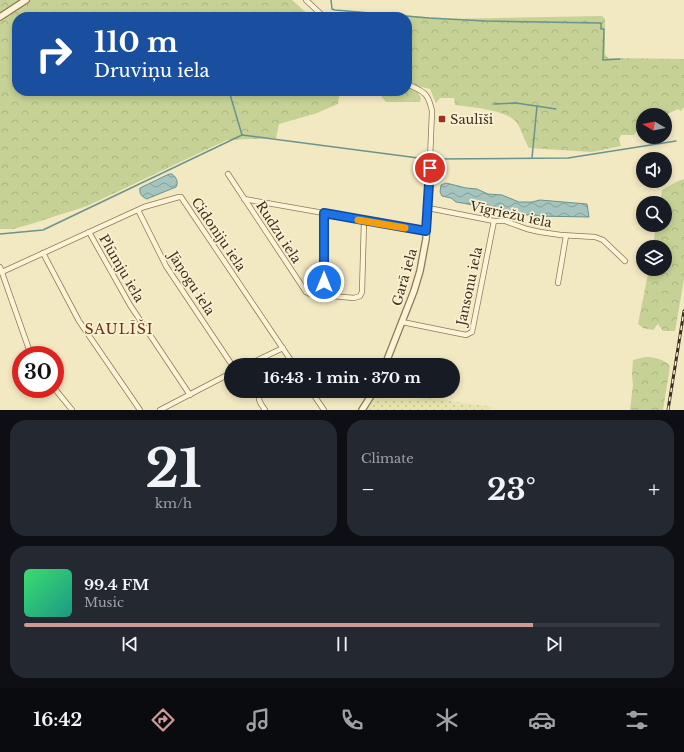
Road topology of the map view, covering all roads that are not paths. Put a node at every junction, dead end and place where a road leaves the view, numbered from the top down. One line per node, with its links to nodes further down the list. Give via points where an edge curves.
1 (26, 0): 4 (street)
2 (306, 0): 3 (street)
3 (319, 12)
4 (0, 17)
5 (412, 86): 8 (street, Garā iela, via 428,97 432,111)
6 (228, 174): 7 (street, Rudzu iela)
7 (244, 198): 10 (street); 21 (street, Rudzu iela, via 306,292)
8 (428, 208): 12 (street, Vīgriežu iela); 13 (street, Garā iela)
9 (138, 210): 14 (street, Cidoniju iela); 24 (street, Cidoniju iela, via 181,197); 25 (street, Jāņogu iela, via 166,266)
10 (324, 213): 11 (street); 21 (street)
11 (364, 221): 13 (street); 21 (street, Rudzu iela, via 360,296)
12 (494, 221): 15 (street, Vīgriežu iela, via 506,221 527,229); 22 (street, Jansonu iela, via 472,332 466,335)
13 (426, 231): 22 (street, Garā iela, via 420,271)
14 (89, 232): 16 (street, Cidoniju iela); 30 (street, Plūmju iela, via 130,306)
15 (566, 236): 17 (street, Vīgriežu iela, via 596,237 603,240); 20 (street, Vīgriežu iela)
16 (43, 253): 19 (street, Cidoniju iela); 36 (street, via 79,321)
17 (625, 261)
18 (0, 267): 19 (street)
19 (2, 272): 23 (street)
20 (558, 283)
21 (324, 296)
22 (402, 322): 28 (street, Garā iela)
23 (28, 346)
24 (283, 348): 26 (street); 27 (street, Cidoniju iela)
25 (227, 358)
26 (262, 358)
27 (289, 358)
28 (388, 358)
29 (224, 377): 30 (street)
30 (190, 395): 37 (street)
31 (62, 398): 35 (street)
32 (258, 398): 38 (street)
33 (316, 398): 39 (street)
34 (370, 398): 40 (street)
35 (72, 410)
36 (140, 410)
37 (160, 410)
38 (265, 410)
39 (324, 410)
40 (362, 410)

